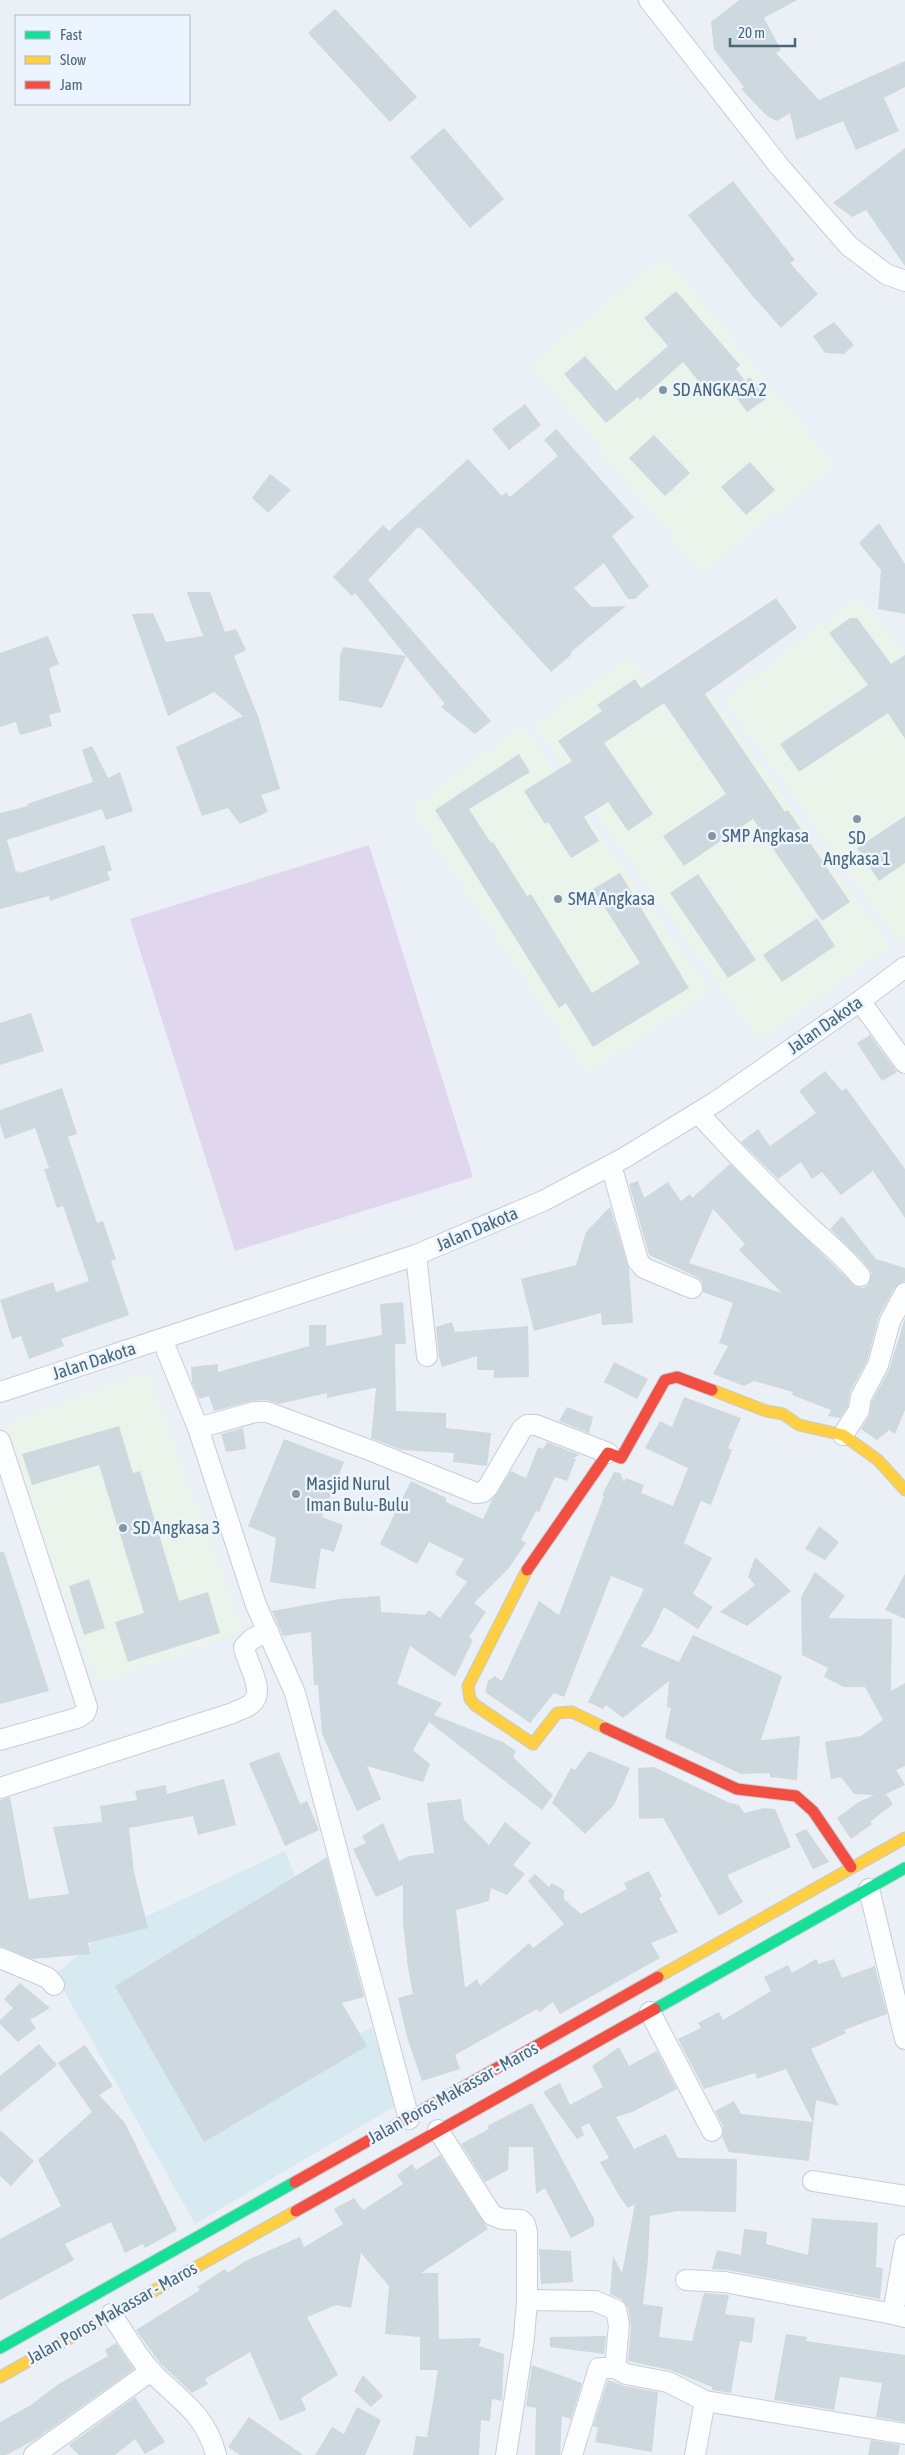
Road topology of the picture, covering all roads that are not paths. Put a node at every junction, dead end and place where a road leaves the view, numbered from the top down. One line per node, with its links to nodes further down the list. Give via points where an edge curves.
1 (654, 1): 2 (street, via 779,166 849,246 886,274)
2 (905, 281)
3 (905, 966): 4 (street, Jalan Dakota)
4 (860, 1001): 5 (street); 6 (street, Jalan Dakota)
5 (905, 1063)
6 (698, 1113): 7 (street, Jalan Dakota); 9 (street, via 743,1162)
7 (611, 1165): 8 (street, Jalan Dakota, via 543,1201); 10 (street, via 638,1261 644,1268)
8 (416, 1255): 12 (street, Jalan Dakota); 13 (street)
9 (860, 1276)
10 (692, 1288)
11 (905, 1294): 16 (street, via 890,1321 878,1365 861,1397 859,1410)
12 (162, 1339): 14 (street, Jalan Dakota); 15 (street)
13 (427, 1356)
14 (0, 1392)
15 (198, 1428): 18 (street, via 238,1416 267,1412 476,1493 484,1492 488,1487 527,1425 536,1425); 20 (street, via 256,1605)
16 (843, 1435): 18 (main road, via 799,1425 783,1414 766,1411 671,1376 665,1380 620,1458); 19 (main road, via 878,1460)
17 (0, 1441): 21 (street, via 87,1707 85,1713 77,1718)
18 (608, 1453): 24 (main road, via 513,1594 468,1686 470,1699 532,1744 557,1713 572,1712 737,1789 796,1796 813,1810)
19 (905, 1490)
20 (268, 1631): 22 (street, via 252,1638 244,1647 256,1686 256,1696 251,1704 233,1713); 31 (street, via 295,1694)
21 (0, 1740)
22 (0, 1788)
23 (905, 1838): 24 (main road, Jalan Poros Makassar - Maros)
24 (851, 1867): 31 (main road, Jalan Poros Makassar - Maros)
25 (905, 1868): 26 (main road, Jalan Poros Makassar - Maros)
26 (869, 1889): 29 (main road, Jalan Poros Makassar - Maros); 30 (street)
27 (0, 1958): 28 (street, via 48,1978)
28 (54, 1985)
29 (650, 2012): 32 (main road, Jalan Poros Makassar - Maros); 33 (street)
30 (905, 2039)
31 (409, 2119): 41 (main road, Jalan Poros Makassar - Maros)
32 (438, 2130): 38 (street, via 492,2215 521,2220 526,2224); 39 (main road, Jalan Poros Makassar - Maros)
33 (712, 2131)
34 (813, 2181): 35 (street)
35 (905, 2196)
36 (905, 2245): 40 (street)
37 (686, 2280): 40 (street, via 725,2282)
38 (527, 2300): 42 (street, via 595,2301 616,2310 619,2325); 49 (street)
39 (111, 2314): 43 (street); 44 (main road, Jalan Poros Makassar - Maros)
40 (899, 2316)
41 (0, 2348)
42 (615, 2368): 45 (street, via 626,2374 668,2382); 50 (street, via 599,2368)
43 (151, 2371): 47 (street); 48 (street, via 204,2423)
44 (0, 2377)
45 (705, 2400): 46 (street); 51 (street)
46 (905, 2434)
47 (34, 2455)
48 (216, 2455)
49 (506, 2455)
50 (572, 2455)
51 (695, 2455)

